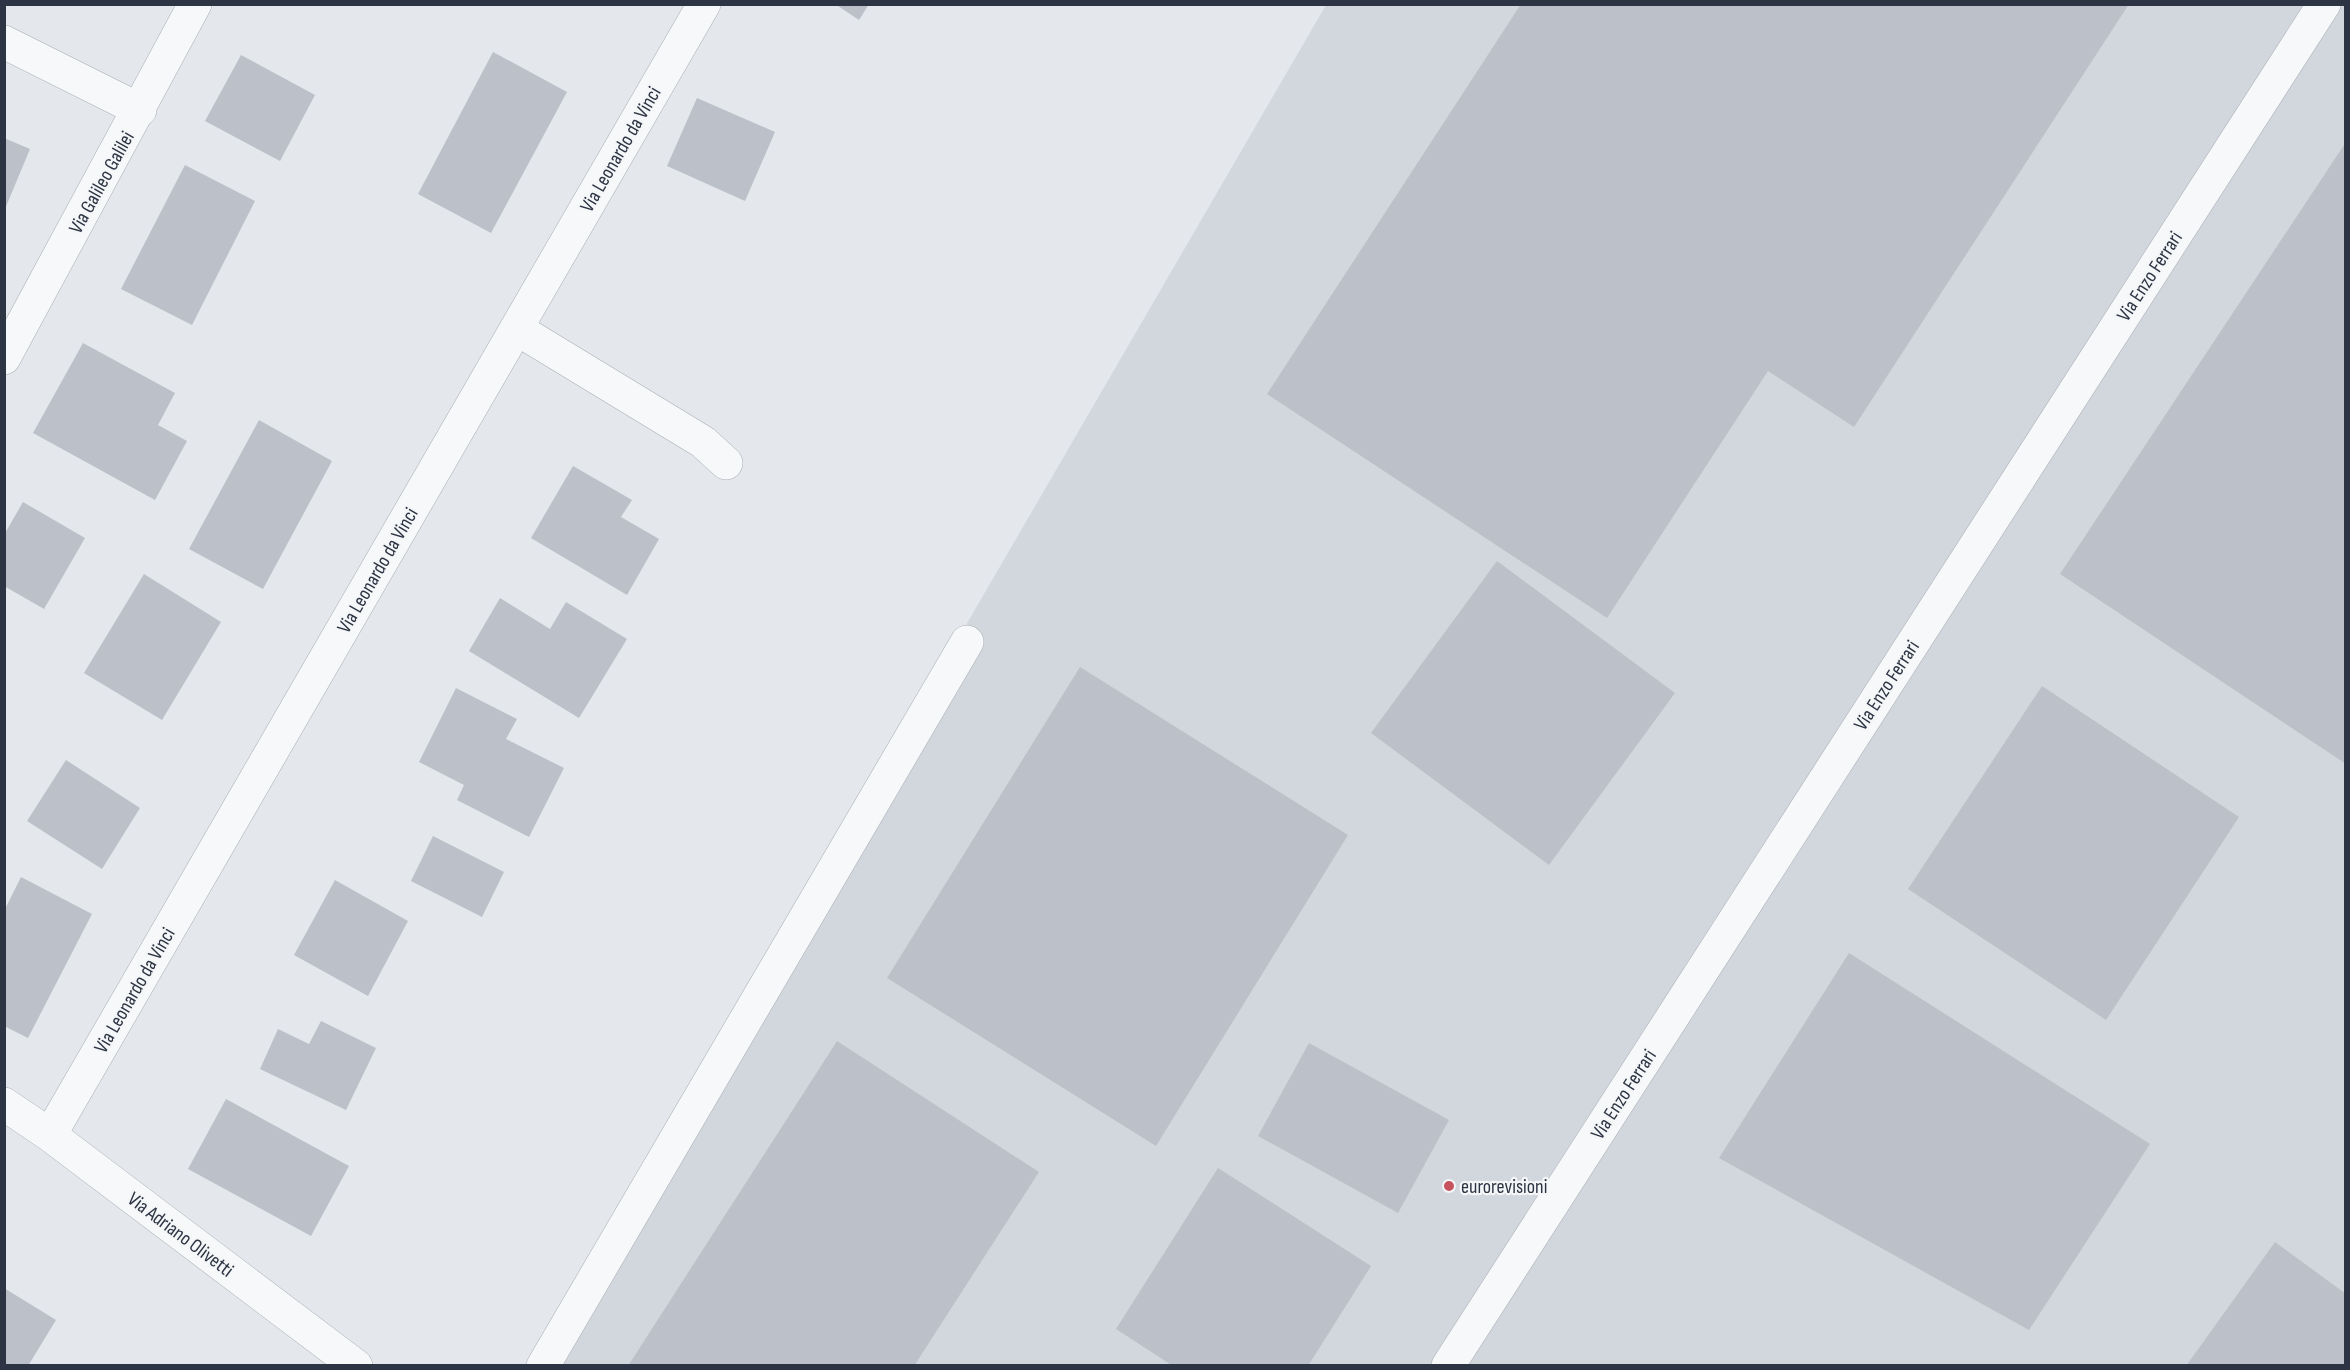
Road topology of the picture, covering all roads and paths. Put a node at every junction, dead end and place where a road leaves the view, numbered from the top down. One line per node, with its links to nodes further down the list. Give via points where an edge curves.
1 (195, 4): 5 (street, Via Galileo Galilei)
2 (704, 4): 6 (street, Via Leonardo da Vinci)
3 (2324, 4): 14 (street, Via Enzo Ferrari)
4 (4, 42): 5 (street)
5 (140, 110): 7 (street, Via Galileo Galilei)
6 (517, 329): 8 (street, via 702,442); 11 (street, Via Leonardo da Vinci)
7 (4, 358)
8 (726, 464)
9 (968, 642): 13 (street)
10 (4, 1104): 11 (street, Via Adriano Olivetti)
11 (50, 1135): 12 (street, Via Adriano Olivetti)
12 (356, 1365)
13 (543, 1365)
14 (1448, 1365)

